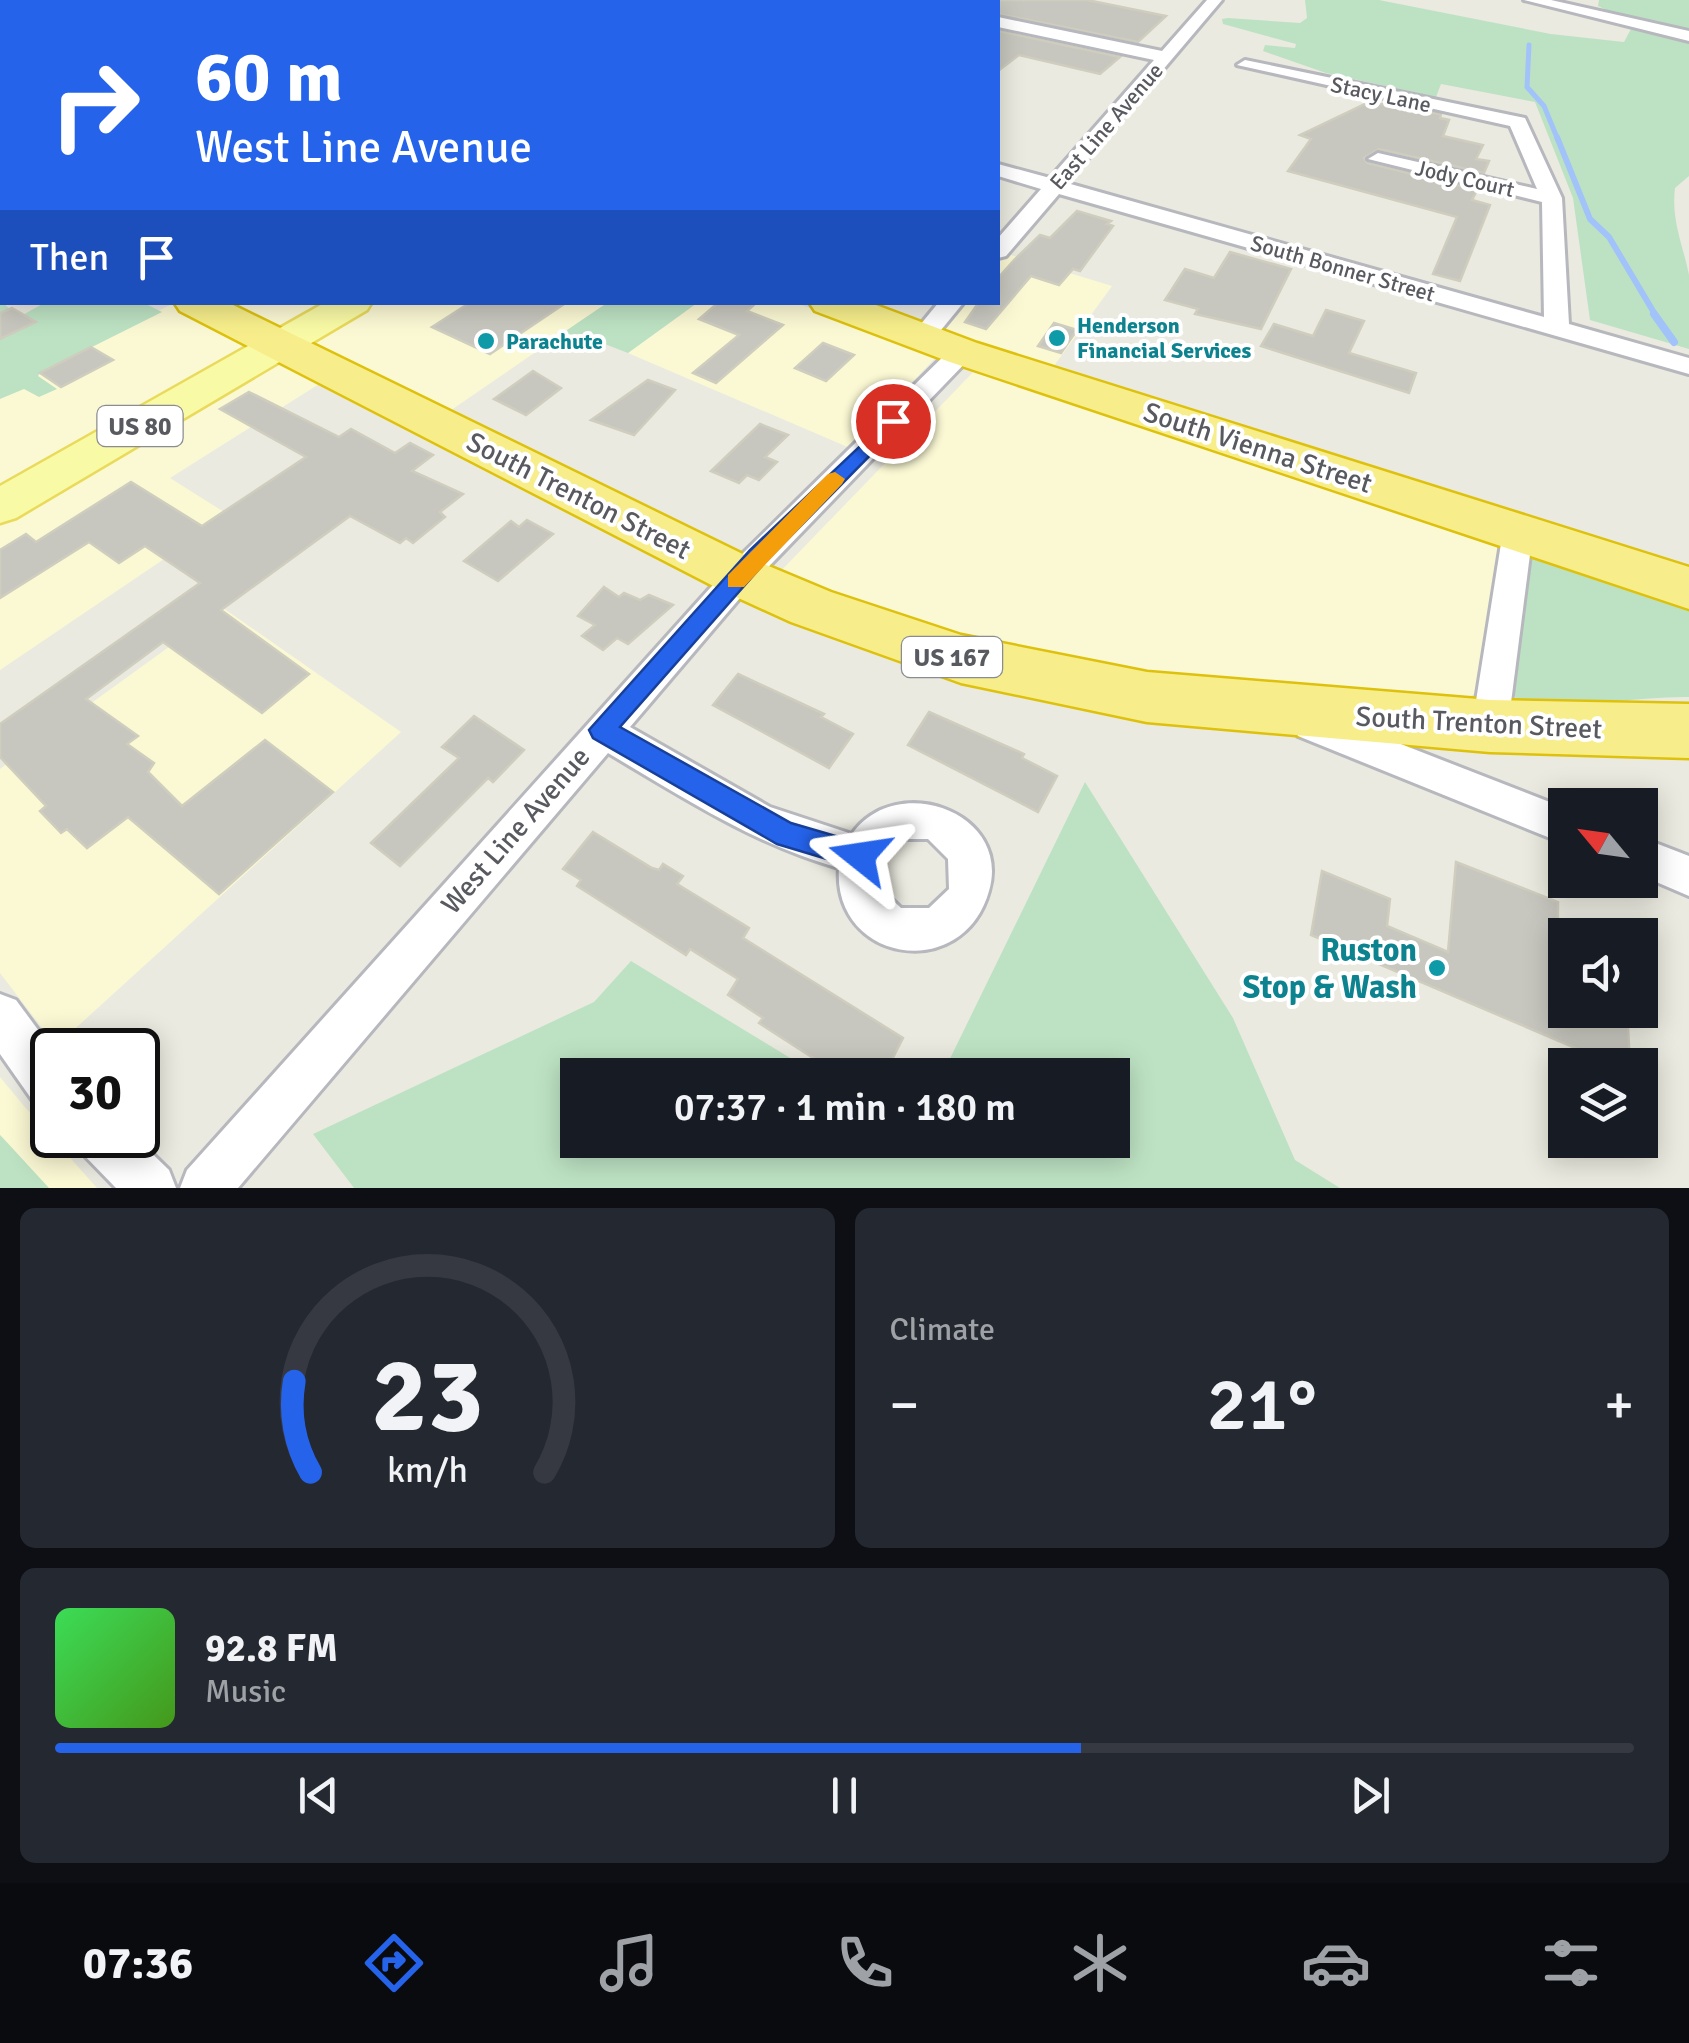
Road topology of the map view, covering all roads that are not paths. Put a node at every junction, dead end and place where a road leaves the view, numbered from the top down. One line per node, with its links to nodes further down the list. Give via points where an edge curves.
1 (1215, 0): 6 (street, East Line Avenue)
2 (1530, 0): 3 (street)
3 (1581, 5): 5 (street)
4 (1000, 22): 6 (street)
5 (1689, 36)
6 (1166, 58): 10 (street, East Line Avenue)
7 (1245, 65): 11 (street, Stacy Lane, via 1518,122)
8 (1378, 159): 11 (street, Jody Court)
9 (1000, 171): 10 (street, South Bonner Street)
10 (1054, 186): 12 (street, East Line Avenue); 16 (street, South Bonner Street)
11 (1552, 198): 16 (street)
12 (1000, 249)
13 (200, 305): 18 (highway, South Trenton Street)
14 (349, 305): 18 (main road, US 80)
15 (842, 305): 17 (highway, South Vienna Street)
16 (1557, 329): 19 (street, South Bonner Street)
17 (946, 330): 21 (highway, South Vienna Street); 22 (street, West Line Avenue)
18 (279, 346): 20 (main road, US 80); 22 (highway, South Trenton Street / US 167)
19 (1689, 366)
20 (0, 507)
21 (1518, 532): 23 (highway, South Vienna Street); 25 (street)
22 (740, 576): 24 (highway, South Trenton Street / US 167, via 961,660 1146,697); 26 (street, West Line Avenue)
23 (1689, 588)
24 (1270, 708): 25 (highway, South Trenton Street / US 167); 28 (street, South Trenton Street)
25 (1490, 726): 27 (highway, South Trenton Street / US 167)
26 (602, 730): 29 (street, via 756,820); 36 (street, West Line Avenue)
27 (1689, 731)
28 (1548, 819)
29 (860, 856)
30 (1658, 863): 31 (street)
31 (1689, 876)
32 (0, 1016): 33 (street)
33 (30, 1057)
34 (121, 1158): 35 (street)
35 (151, 1188)
36 (205, 1188)

